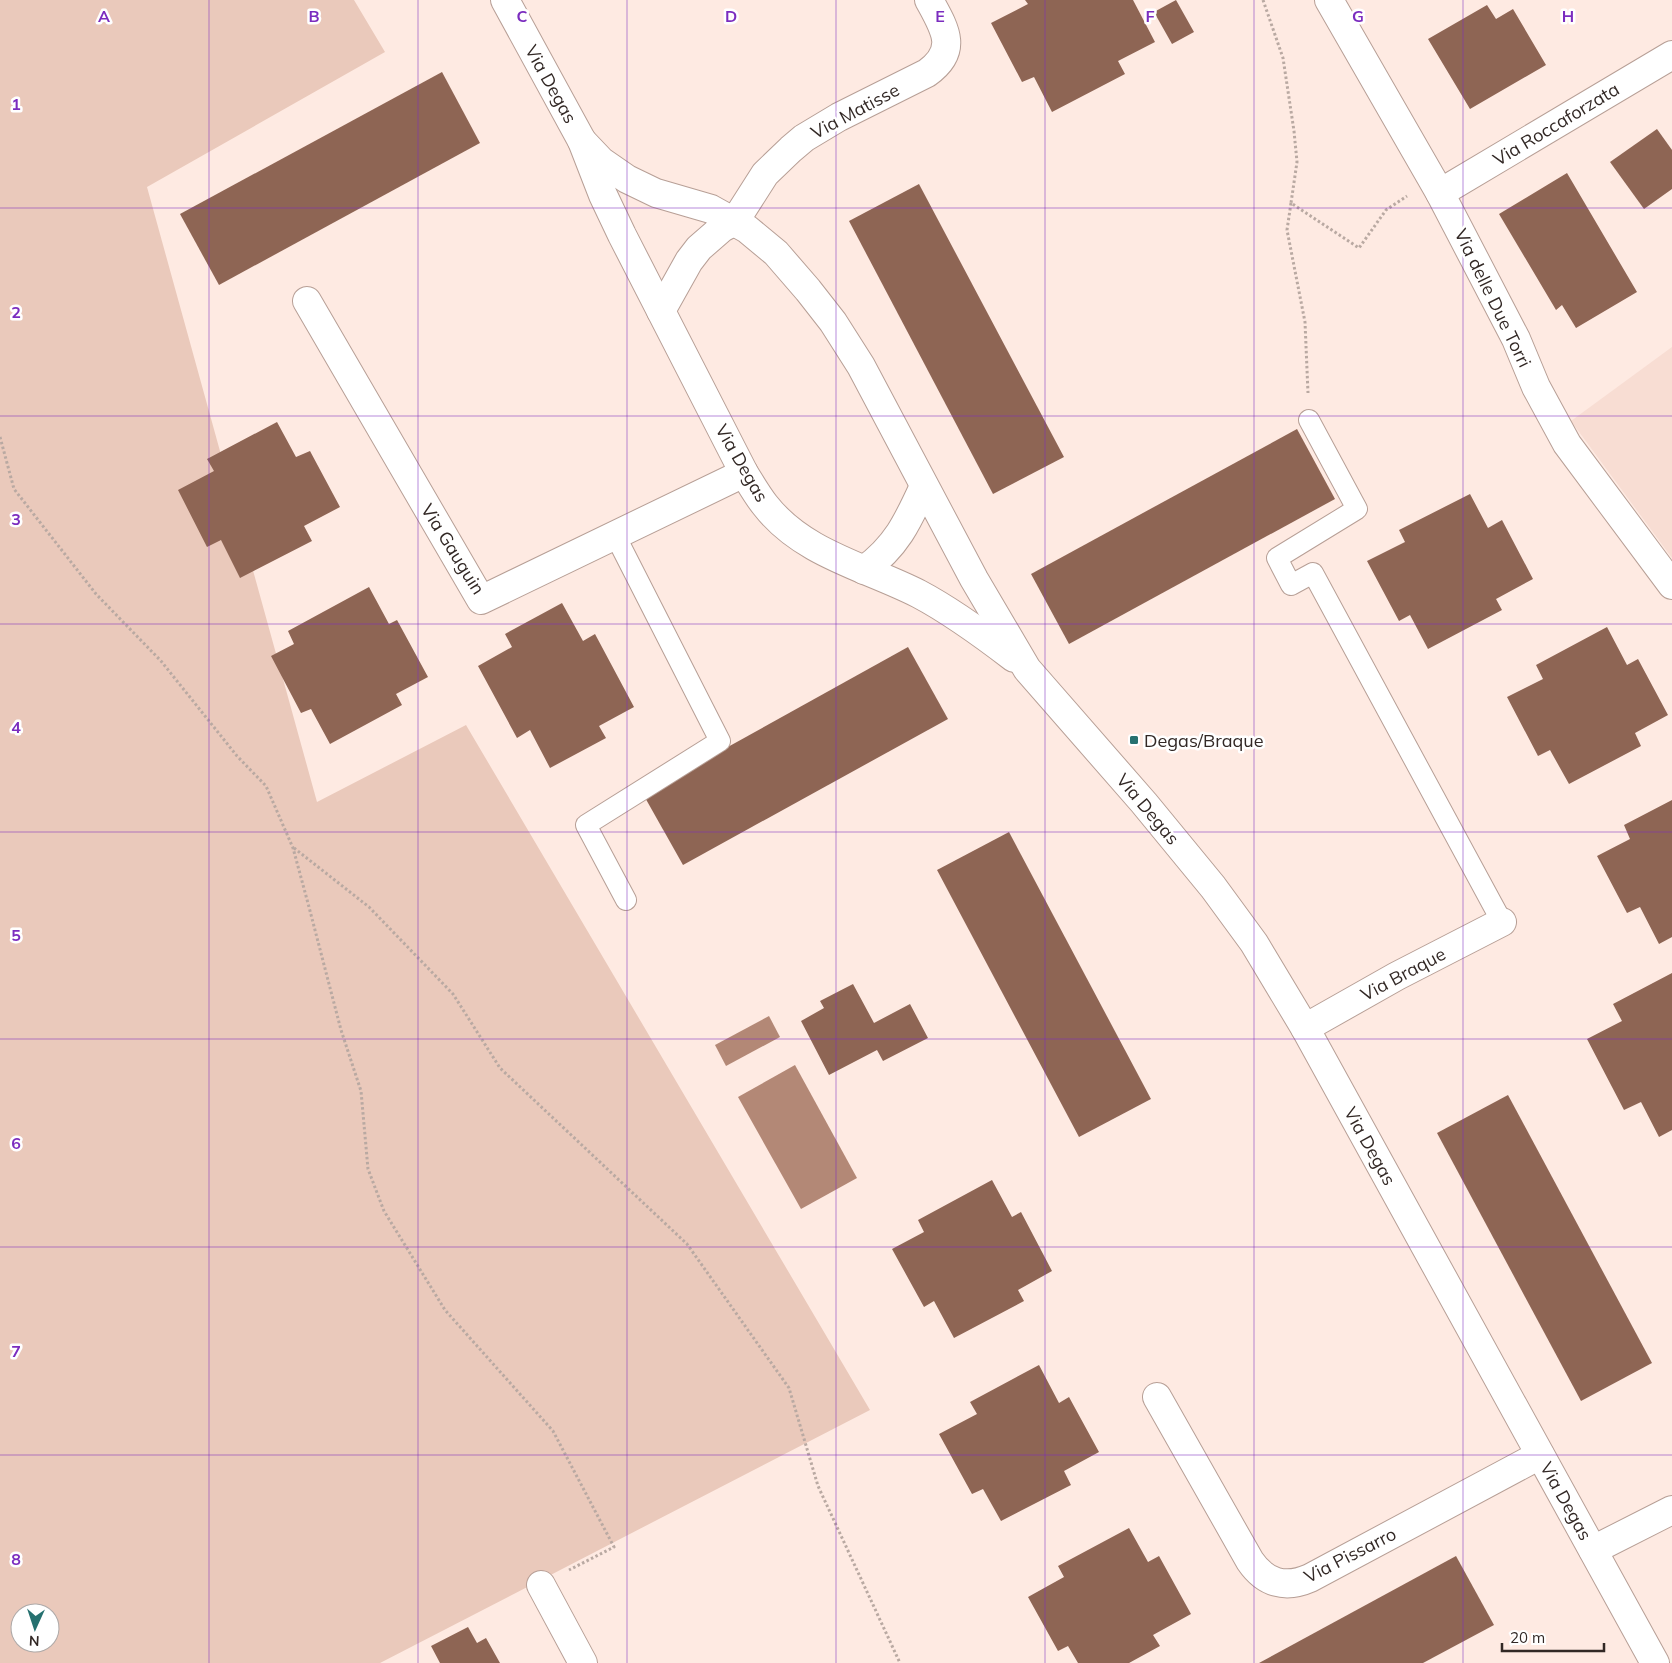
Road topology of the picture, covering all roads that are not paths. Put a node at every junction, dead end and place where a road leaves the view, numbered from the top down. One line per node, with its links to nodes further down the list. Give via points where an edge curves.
1 (505, 0): 5 (street, Via Degas)
2 (929, 0): 7 (street, Via Matisse, via 946,33 946,52 937,66 804,138 765,174)
3 (1329, 0): 6 (street, Via delle Due Torri)
4 (1672, 55): 6 (street, Via Roccaforzata)
5 (582, 141): 7 (street, Via Degas, via 600,161 634,183 711,209); 9 (street, Via Degas, via 614,218)
6 (1436, 186): 15 (street, Via delle Due Torri, via 1516,339 1536,387 1566,444)
7 (735, 221): 9 (street, via 699,248); 12 (street, Via Degas, via 781,258 833,322)
8 (307, 301): 13 (street, Via Gauguin, via 481,600)
9 (661, 311): 11 (street, Via Degas)
10 (1309, 420): 18 (lane, via 1358,509 1278,558 1290,584 1313,573)
11 (744, 473): 13 (street, Via Gauguin); 14 (street, Via Degas, via 765,505 796,535 819,550)
12 (924, 486): 14 (street, via 898,538); 16 (street, Via Degas)
13 (615, 535): 17 (lane, via 720,741 586,825)
14 (864, 570): 16 (street, Via Degas, via 932,601 976,629)
15 (1672, 585)
16 (1027, 669): 19 (street, Via Degas, via 1212,887 1254,943)
17 (626, 900)
18 (1502, 922): 19 (street, Via Braque)
19 (1305, 1028): 21 (street, Via Degas)
20 (1157, 1397): 21 (street, Via Pissarro, via 1250,1561 1265,1578 1276,1582 1289,1583 1310,1578)
21 (1540, 1454): 23 (street, Via Degas)
22 (1672, 1510): 23 (street)
23 (1593, 1550): 26 (street, Via Degas)
24 (541, 1585): 25 (street)
25 (583, 1663)
26 (1655, 1663)

